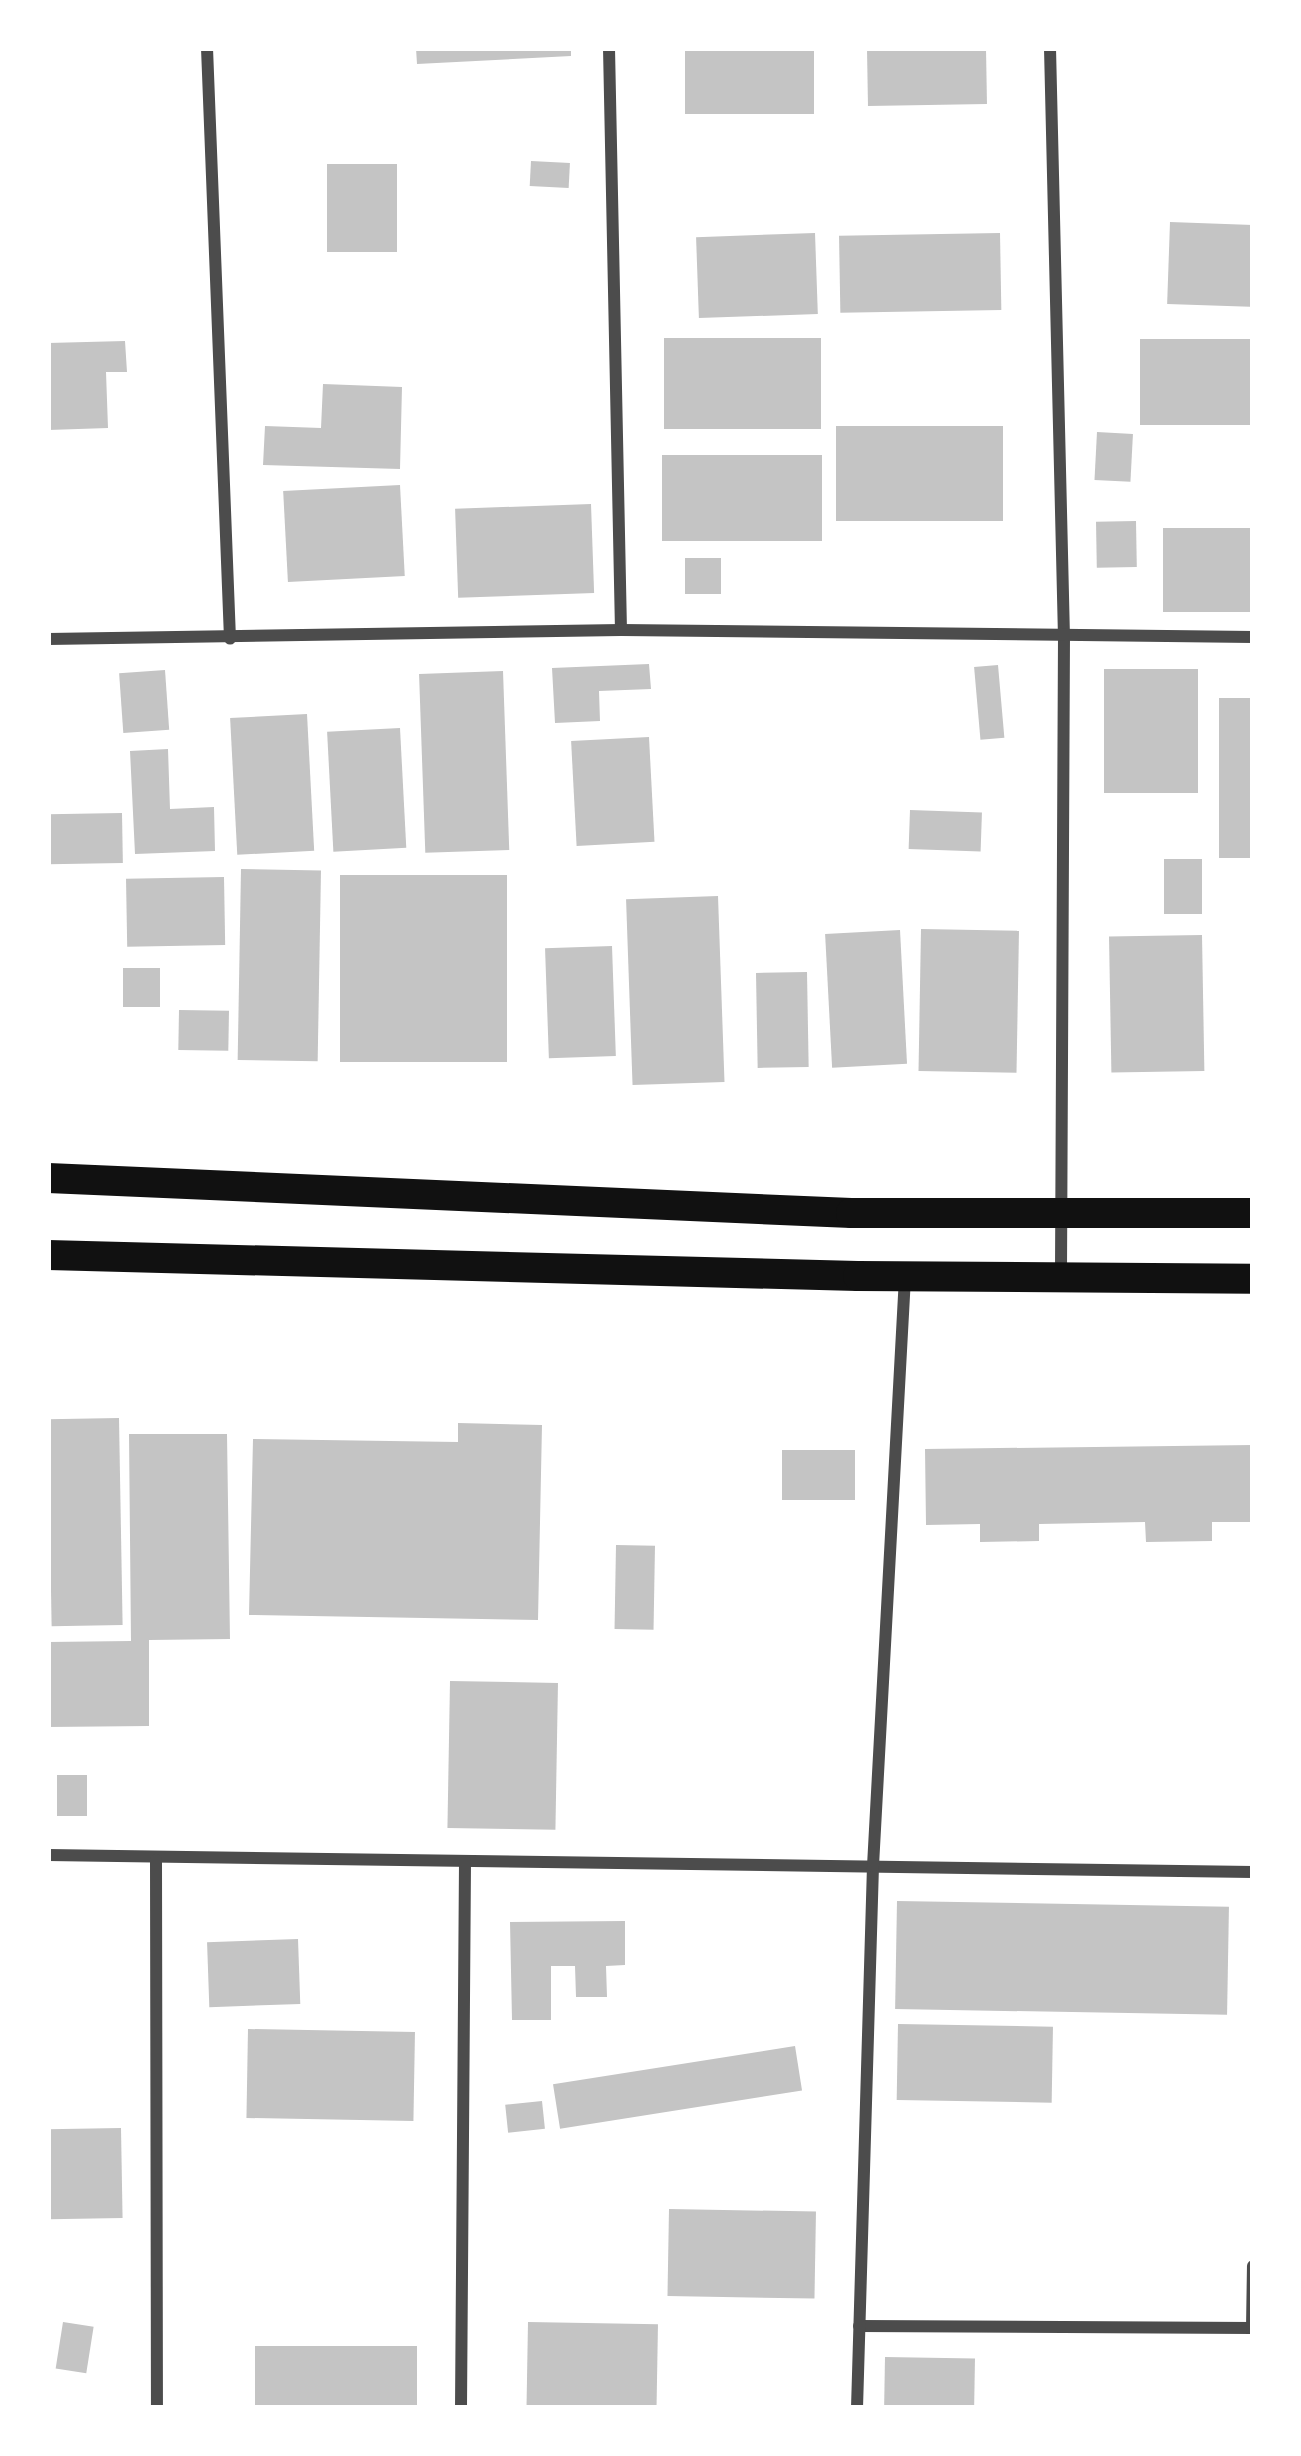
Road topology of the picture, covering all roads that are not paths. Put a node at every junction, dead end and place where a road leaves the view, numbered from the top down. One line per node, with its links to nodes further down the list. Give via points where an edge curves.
1 (207, 48): 8 (street)
2 (609, 48): 4 (street)
3 (1050, 48): 5 (street)
4 (621, 630): 5 (street); 8 (street)
5 (1064, 636): 6 (street); 11 (street)
6 (1253, 637)
7 (48, 638): 8 (street)
8 (230, 639)
9 (48, 1178): 11 (main road)
10 (1253, 1213): 11 (main road)
11 (1060, 1216): 14 (street)
12 (48, 1255): 13 (main road)
13 (905, 1276): 14 (main road); 19 (street)
14 (1061, 1277): 15 (main road)
15 (1253, 1279)
16 (48, 1855): 17 (street)
17 (156, 1860): 18 (street); 24 (street)
18 (465, 1862): 19 (street); 25 (street)
19 (872, 1866): 20 (street); 22 (street)
20 (1253, 1872)
21 (1253, 2266): 23 (street)
22 (859, 2326): 23 (street); 26 (street)
23 (1252, 2328)
24 (157, 2408)
25 (461, 2408)
26 (857, 2408)

